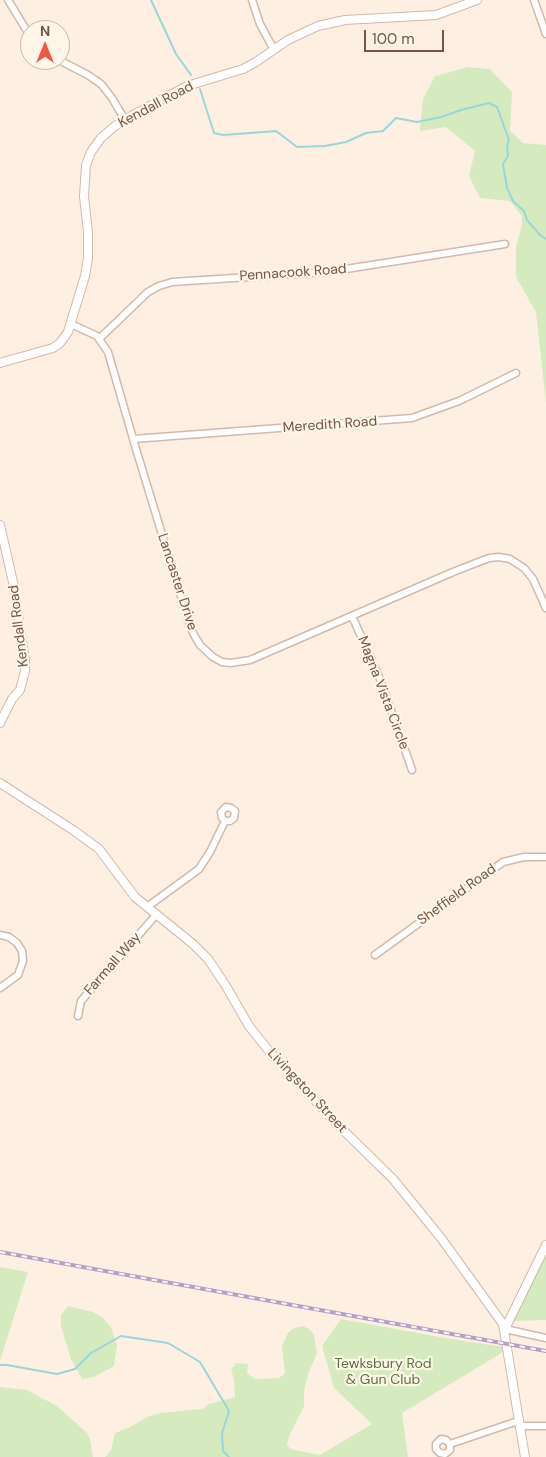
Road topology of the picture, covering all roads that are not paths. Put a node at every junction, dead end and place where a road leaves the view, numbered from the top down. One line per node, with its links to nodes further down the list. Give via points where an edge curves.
1 (8, 0): 5 (street)
2 (252, 0): 7 (street)
3 (477, 0): 7 (street, Kendall Road, via 436,15 330,22 301,33)
4 (534, 0): 6 (street)
5 (20, 20)
6 (546, 34)
7 (274, 50): 9 (street, Kendall Road, via 243,69 187,86)
8 (70, 66): 9 (street, via 101,84)
9 (125, 120): 11 (street, Kendall Road, via 102,138 86,165 84,196 88,258)
10 (506, 244): 12 (street, Pennacook Road, via 343,270 172,282 148,292)
11 (71, 324): 12 (street); 13 (street, Kendall Road, via 65,337 53,348)
12 (99, 339): 15 (street, Lancaster Drive, via 108,352)
13 (0, 363)
14 (516, 372): 15 (street, Meredith Road, via 460,401 412,418)
15 (133, 439): 18 (street, Lancaster Drive, via 190,626 206,652 222,662 250,660)
16 (0, 525): 19 (street, Kendall Road, via 14,582 25,671 20,690)
17 (546, 608): 18 (street, Lancaster Drive, via 528,571 510,559 495,557)
18 (352, 616): 20 (street, Magna Vista Circle, via 380,679)
19 (0, 723)
20 (412, 770)
21 (0, 783): 24 (street, Livingston Street, via 99,849 135,897)
22 (225, 821): 24 (street, via 199,869)
23 (546, 858): 27 (street, Sheffield Road, via 524,857 502,862)
24 (147, 907): 25 (street, Livingston Street)
25 (156, 915): 29 (street, Farmall Way, via 81,1001); 31 (street, Livingston Street, via 208,960 256,1035 393,1179 441,1238)
26 (0, 935): 28 (street, via 17,943 23,961 18,974)
27 (375, 955)
28 (0, 988)
29 (78, 1016)
30 (546, 1245): 31 (street)
31 (505, 1329): 32 (street); 33 (street, Livingston Street)
32 (546, 1338)
33 (518, 1423): 34 (street); 35 (street); 36 (street, Livingston Street)
34 (546, 1426)
35 (450, 1444)
36 (525, 1457)

